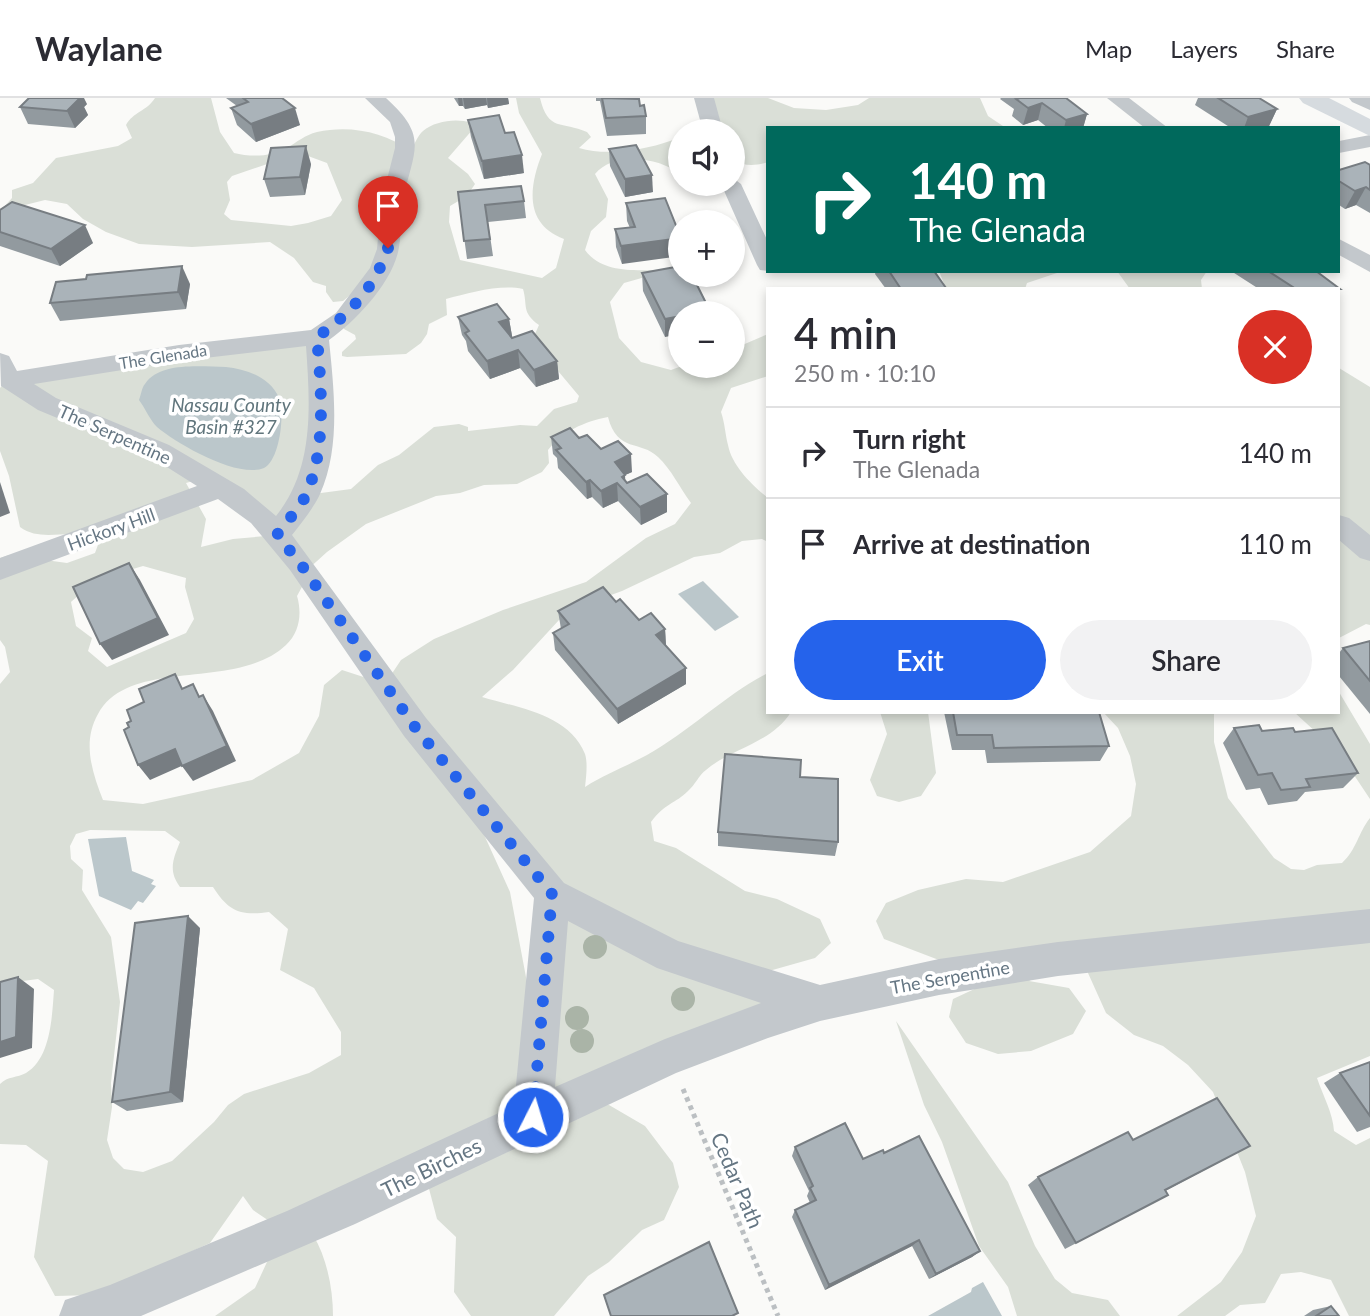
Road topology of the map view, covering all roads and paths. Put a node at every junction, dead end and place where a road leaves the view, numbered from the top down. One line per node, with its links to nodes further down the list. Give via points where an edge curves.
1 (375, 98): 16 (street, The Glenada, via 399,120 405,137 388,248 366,292 344,318)
2 (704, 98): 7 (street)
3 (1116, 98): 8 (street)
4 (1311, 98): 9 (main road)
5 (1359, 98): 6 (street)
6 (1370, 104)
7 (710, 119)
8 (1155, 126)
9 (1370, 129)
10 (1370, 141): 11 (street)
11 (1340, 147)
12 (736, 196): 14 (street)
13 (1340, 247): 15 (street)
14 (766, 261)
15 (1370, 265)
16 (317, 337): 17 (street, The Glenada); 20 (street, via 322,402 314,466 306,495)
17 (5, 370): 18 (street, The Serpentine, via 47,404 160,451)
18 (220, 488): 20 (street, The Serpentine, via 261,516); 22 (street, Hickory Hill)
19 (1340, 526): 21 (street)
20 (277, 535): 23 (street, The Serpentine, via 415,727)
21 (1370, 551)
22 (0, 569)
23 (552, 894): 25 (street, The Serpentine, via 670,956); 27 (street)
24 (1370, 926): 25 (street, The Serpentine, via 1058,959 939,977)
25 (820, 1003): 26 (street, The Birches)
26 (669, 1056): 27 (street, The Birches); 29 (path, Cedar Path)
27 (533, 1117): 28 (street, The Birches, via 329,1215)
28 (81, 1316)
29 (778, 1316)

